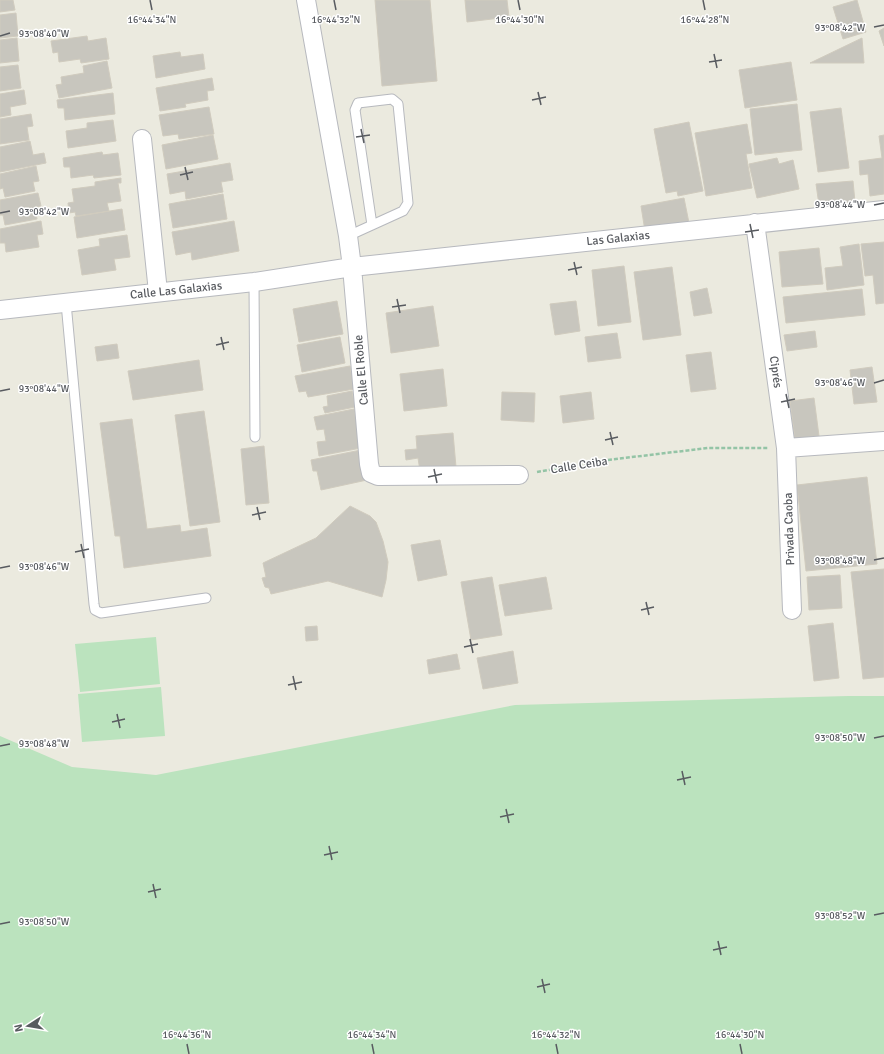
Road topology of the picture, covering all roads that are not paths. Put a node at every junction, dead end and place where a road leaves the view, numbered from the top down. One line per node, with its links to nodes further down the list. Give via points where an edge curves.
1 (306, 0): 6 (street, Calle El Roble)
2 (142, 139): 9 (street)
3 (884, 210): 4 (street, Las Galaxias)
4 (755, 223): 7 (street, Las Galaxias); 14 (street, Ciprés)
5 (372, 225): 5 (lane, via 403,211 408,203 398,104 392,99 358,103 355,110); 6 (lane)
6 (348, 236): 7 (street, Calle El Roble)
7 (352, 268): 8 (street, Calle Las Galaxias); 15 (street, Calle El Roble, via 369,464 372,473 378,476)
8 (254, 282): 9 (street, Calle Las Galaxias); 12 (lane)
9 (158, 292): 10 (street, Calle Las Galaxias)
10 (66, 303): 11 (street, Calle Las Galaxias); 16 (lane, via 95,610 101,613)
11 (0, 310)
12 (255, 437)
13 (884, 441): 14 (street)
14 (786, 448): 17 (street, Privada Caoba)
15 (519, 475)
16 (206, 598)
17 (792, 610)

